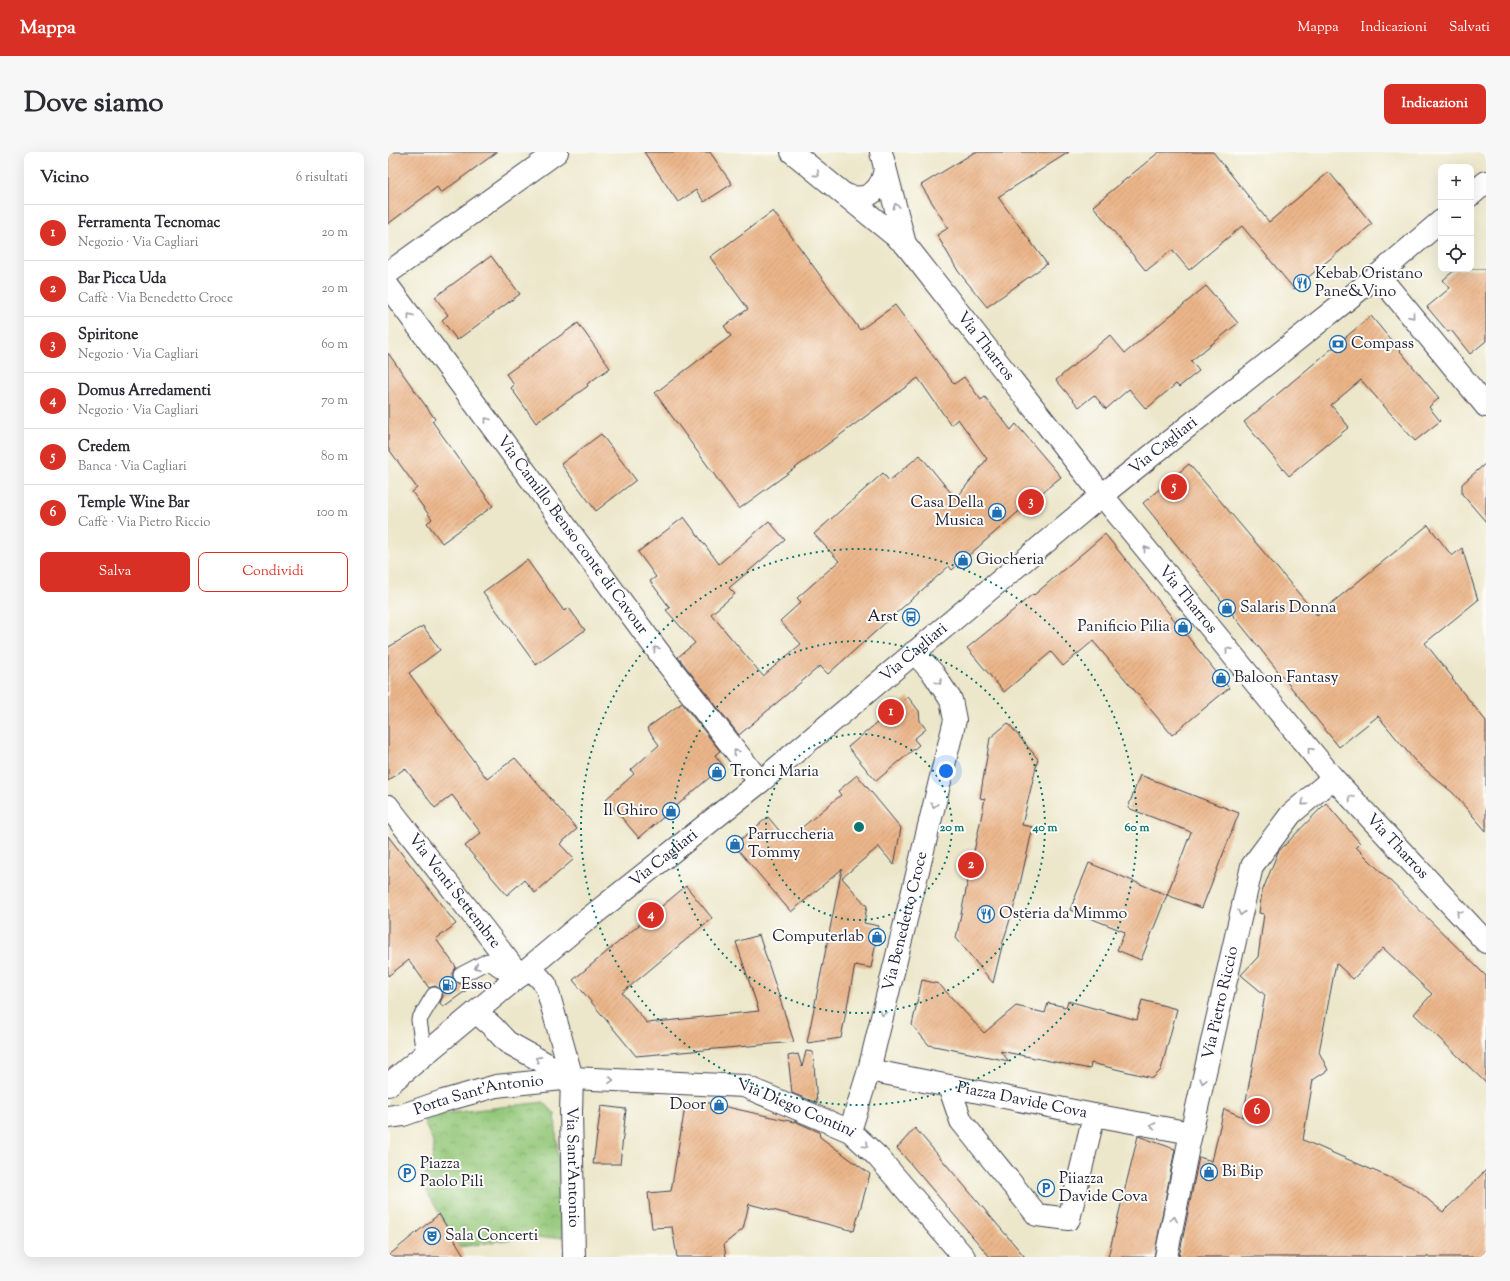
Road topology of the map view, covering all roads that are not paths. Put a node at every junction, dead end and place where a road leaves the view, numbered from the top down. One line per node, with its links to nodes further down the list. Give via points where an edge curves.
1 (557, 152): 9 (street)
2 (792, 152): 6 (street, Via Tharros, one-way to 6)
3 (883, 159): 6 (street, via 884,177 874,192 862,198); 8 (street, Via Tharros, one-way to 3)
4 (1486, 182): 5 (street)
5 (1474, 192)
6 (844, 194): 8 (street, Via Tharros)
7 (1438, 224): 10 (street, Via Cagliari)
8 (905, 244): 13 (street, Via Tharros)
9 (388, 273)
10 (1378, 275): 12 (street, one-way to 12); 13 (street, Via Cagliari)
11 (388, 286): 16 (street, Via Camillo Benso conte di Cavour, one-way to 11, via 661,655)
12 (1486, 406)
13 (1102, 495): 14 (street, Via Cagliari); 15 (street, Via Tharros, one-way to 13)
14 (914, 652): 16 (street, Via Cagliari); 24 (street, Via Benedetto Croce, one-way to 24, via 951,700 955,720)
15 (1333, 778): 18 (street, Via Tharros, one-way to 15); 31 (street, Via Pietro Riccio, one-way to 31, via 1291,814 1252,866)
16 (760, 782): 19 (street, Via Cagliari)
17 (388, 806): 19 (street, Via Venti Settembre)
18 (1486, 942)
19 (522, 974): 20 (lane, one-way to 20, via 488,962); 22 (street, Via Cagliari); 25 (street, via 546,986)
20 (462, 975)
21 (434, 995): 23 (lane, via 419,1020)
22 (476, 1012): 23 (street, Via Cagliari); 25 (street, Porta Sant'Antonio, one-way to 22, via 507,1042)
23 (424, 1055): 26 (street, Via Cagliari)
24 (869, 1070): 27 (street, Piazza Davide Cova); 30 (street, Via Benedetto Croce)
25 (572, 1078): 29 (street, Porta Sant'Antonio, via 496,1086 443,1101 404,1116); 30 (street, Via Diego Contini, one-way to 30, via 744,1086); 32 (street, Via Sant'Antonio)
26 (388, 1086)
27 (948, 1086): 28 (street, Piazza Davide Cova); 28 (street, Piazza Davide Cova, via 961,1121 1037,1215 1069,1219)
28 (1094, 1115): 31 (street, Piazza Davide Cova, one-way to 28)
29 (388, 1117)
30 (850, 1131): 33 (street, Via Diego Contini, one-way to 33, via 877,1156)
31 (1191, 1134): 34 (street, Via Pietro Riccio, one-way to 31)
32 (574, 1257)
33 (964, 1257)
34 (1166, 1257)

